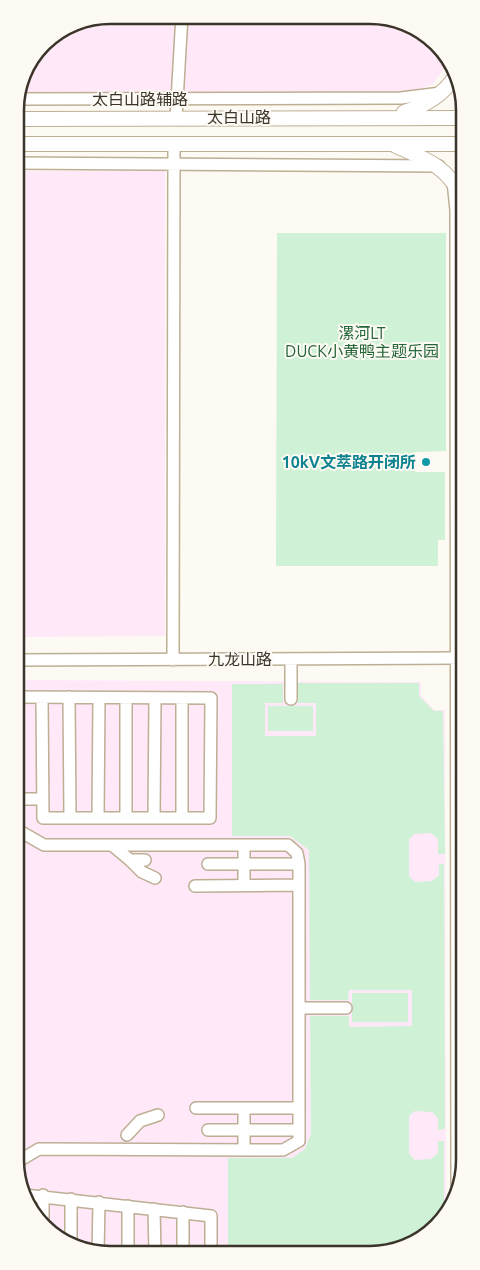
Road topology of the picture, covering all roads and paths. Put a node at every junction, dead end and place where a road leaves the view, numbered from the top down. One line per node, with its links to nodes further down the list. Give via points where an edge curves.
1 (182, 24): 4 (street)
2 (451, 81): 4 (street, 太白山路辅路, via 400,98); 5 (main road, via 421,107)
3 (24, 99): 4 (street, 太白山路辅路)
4 (177, 100): 6 (street)
5 (391, 116): 6 (main road, 太白山路); 7 (main road, 太白山路)
6 (176, 118): 8 (main road, 太白山路)
7 (456, 118)
8 (24, 119)
9 (391, 143): 11 (main road, 太白山路); 12 (main road, 太白山路); 15 (main road)
10 (24, 144): 11 (main road, 太白山路)
11 (174, 144): 14 (street)
12 (456, 144)
13 (24, 163): 14 (street)
14 (174, 164): 15 (street); 22 (street)
15 (438, 166): 16 (main road)
16 (452, 180): 17 (main road); 18 (street)
17 (456, 187)
18 (456, 210)
19 (456, 658): 20 (street, 九龙山路)
20 (291, 659): 22 (street, 九龙山路); 30 (street)
21 (24, 660): 22 (street, 九龙山路)
22 (173, 660)
23 (24, 697): 24 (street)
24 (42, 697): 25 (street); 32 (street)
25 (69, 698): 26 (street); 33 (street)
26 (99, 698): 27 (street); 34 (street)
27 (126, 698): 28 (street); 35 (street)
28 (155, 698): 29 (street); 36 (street)
29 (182, 698): 37 (street); 37 (street, via 211,698 210,818)
30 (291, 699)
31 (24, 799): 32 (street)
32 (42, 799): 33 (street, via 42,818)
33 (70, 818): 34 (street)
34 (98, 818): 35 (street)
35 (126, 818): 36 (street)
36 (154, 818): 37 (street)
37 (182, 818)
38 (24, 834): 39 (street, via 44,846)
39 (112, 846): 40 (street); 41 (street)
40 (244, 846): 44 (street, via 288,846 297,853); 45 (street)
41 (130, 860): 42 (street); 46 (street, via 142,872)
42 (144, 860)
43 (208, 864): 45 (street)
44 (299, 864): 45 (street); 48 (street)
45 (244, 865): 47 (street)
46 (155, 878)
47 (244, 885): 48 (street); 49 (street)
48 (299, 885): 50 (street)
49 (195, 886)
50 (299, 1008): 51 (street); 54 (street)
51 (346, 1008)
52 (196, 1108): 53 (street)
53 (244, 1108): 54 (street); 57 (street)
54 (299, 1108): 58 (street)
55 (158, 1115): 59 (street, via 140,1121 133,1135)
56 (208, 1130): 57 (street)
57 (244, 1130): 58 (street); 60 (street)
58 (299, 1130): 60 (street, via 299,1141 283,1150)
59 (115, 1149): 60 (street); 61 (street, via 39,1148)
60 (244, 1150)
61 (24, 1158)
62 (31, 1195): 63 (street)
63 (42, 1195): 64 (street); 69 (street)
64 (71, 1199): 65 (street); 70 (street)
65 (99, 1202): 66 (street); 71 (street)
66 (128, 1206): 67 (street); 72 (street)
67 (154, 1209): 68 (street); 73 (street)
68 (183, 1212): 74 (street); 75 (street, via 211,1216)
69 (43, 1213)
70 (71, 1237)
71 (98, 1245)
72 (128, 1246)
73 (154, 1246)
74 (183, 1246)
75 (211, 1246)

